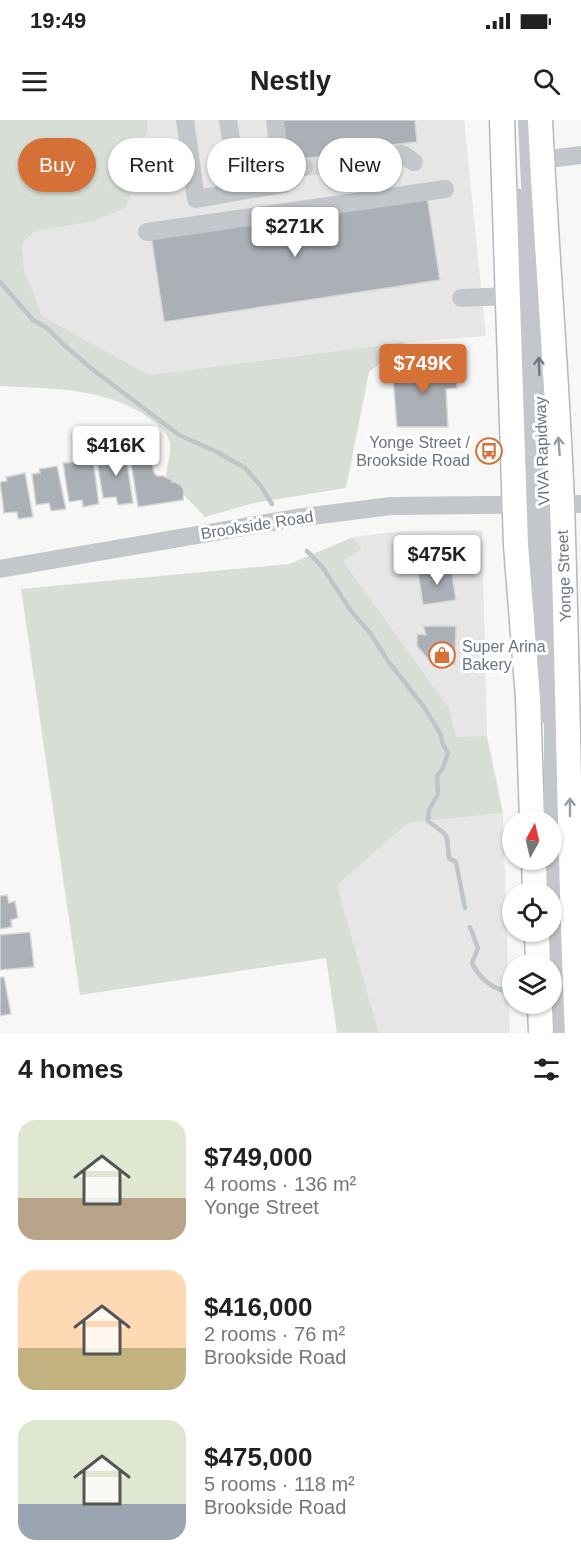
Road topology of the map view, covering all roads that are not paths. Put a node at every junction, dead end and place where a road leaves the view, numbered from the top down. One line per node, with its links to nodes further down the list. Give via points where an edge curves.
1 (185, 120): 15 (street, via 196,200)
2 (228, 120): 8 (street)
3 (275, 120): 9 (street)
4 (502, 120): 17 (main road, Yonge Street)
5 (513, 120): 19 (street, VIVA Rapidway)
6 (527, 120): 19 (street, VIVA Rapidway, one-way to 6)
7 (540, 120): 12 (main road, Yonge Street)
8 (231, 138)
9 (277, 138)
10 (402, 154): 13 (street)
11 (581, 155): 12 (street)
12 (542, 160): 19 (main road, Yonge Street, one-way to 12)
13 (414, 162)
14 (445, 189): 16 (street)
15 (234, 192)
16 (147, 232)
17 (509, 296): 18 (street); 19 (main road, Yonge Street)
18 (461, 298)
19 (547, 504): 20 (street, Brookside Road, via 391,506 296,518); 21 (main road, Yonge Street, via 516,545); 22 (street, VIVA Rapidway); 23 (main road, Yonge Street, one-way to 19, via 570,769); 28 (street, VIVA Rapidway)
20 (0, 569)
21 (532, 810)
22 (544, 810)
23 (576, 895): 29 (main road, Yonge Street)
24 (540, 1014): 26 (main road)
25 (551, 1014): 27 (street)
26 (541, 1033)
27 (552, 1033)
28 (563, 1033)
29 (577, 1033)

